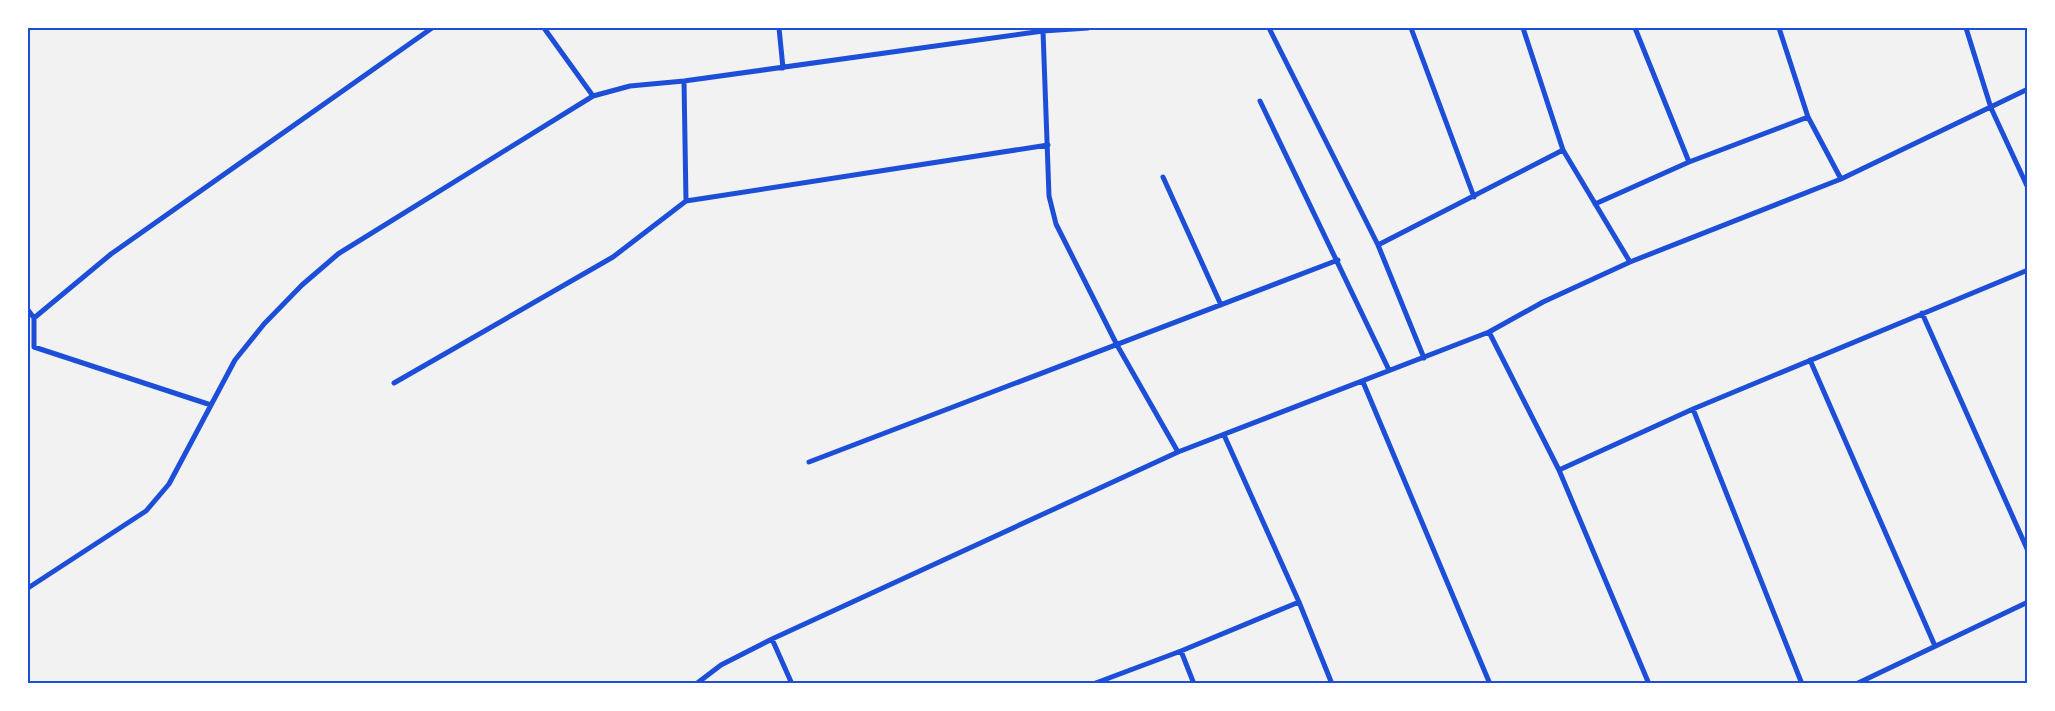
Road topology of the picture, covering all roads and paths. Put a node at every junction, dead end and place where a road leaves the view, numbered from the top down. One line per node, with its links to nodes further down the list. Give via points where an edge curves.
1 (432, 28): 35 (street, via 111,254)
2 (544, 28): 15 (street)
3 (779, 28): 12 (street)
4 (1088, 28): 11 (street)
5 (1270, 28): 28 (street)
6 (1411, 28): 25 (street)
7 (1523, 28): 20 (street)
8 (1636, 28): 21 (street)
9 (1779, 28): 18 (street)
10 (1966, 28): 17 (street)
11 (1043, 32): 12 (street); 19 (street)
12 (782, 68): 13 (street)
13 (684, 81): 15 (street, via 630,86); 26 (street)
14 (2028, 89): 17 (street)
15 (593, 96): 45 (street, via 338,254 264,324 235,360)
16 (1260, 101): 29 (street)
17 (1991, 108): 23 (street); 24 (street)
18 (1808, 117): 21 (street); 23 (street)
19 (1048, 144): 26 (street); 37 (street, via 1049,196 1056,224)
20 (1563, 150): 25 (street); 27 (street)
21 (1689, 162): 27 (street)
22 (1163, 177): 32 (street)
23 (1840, 179): 30 (street)
24 (2028, 188)
25 (1474, 197): 28 (street)
26 (686, 201): 44 (street, via 613,257)
27 (1594, 204): 30 (street)
28 (1378, 245): 40 (street)
29 (1338, 260): 32 (street); 42 (street)
30 (1630, 262): 36 (street, via 1543,302)
31 (2028, 270): 34 (street)
32 (1221, 305): 37 (street)
33 (28, 310): 35 (street)
34 (1922, 313): 41 (street); 51 (street)
35 (34, 318): 39 (street)
36 (1489, 332): 40 (street); 50 (street)
37 (1117, 345): 48 (street); 49 (street)
38 (28, 347): 39 (street)
39 (34, 347): 45 (street)
40 (1424, 358): 42 (street)
41 (1810, 360): 46 (street); 56 (street)
42 (1389, 370): 43 (street)
43 (1362, 382): 47 (street); 63 (street)
44 (394, 383)
45 (211, 405): 52 (street, via 169,484 146,511)
46 (1693, 409): 50 (street); 65 (street)
47 (1224, 435): 48 (street); 53 (street)
48 (1178, 452): 55 (street)
49 (809, 462)
50 (1559, 470): 64 (street)
51 (2028, 551)
52 (28, 588)
53 (1299, 602): 57 (street); 62 (street)
54 (2028, 602): 56 (street)
55 (772, 639): 58 (street, via 721,665); 59 (street)
56 (1934, 646): 66 (street)
57 (1181, 651): 60 (street); 61 (street)
58 (696, 684)
59 (792, 684)
60 (1093, 684)
61 (1194, 684)
62 (1332, 684)
63 (1490, 684)
64 (1650, 684)
65 (1802, 684)
66 (1856, 684)

